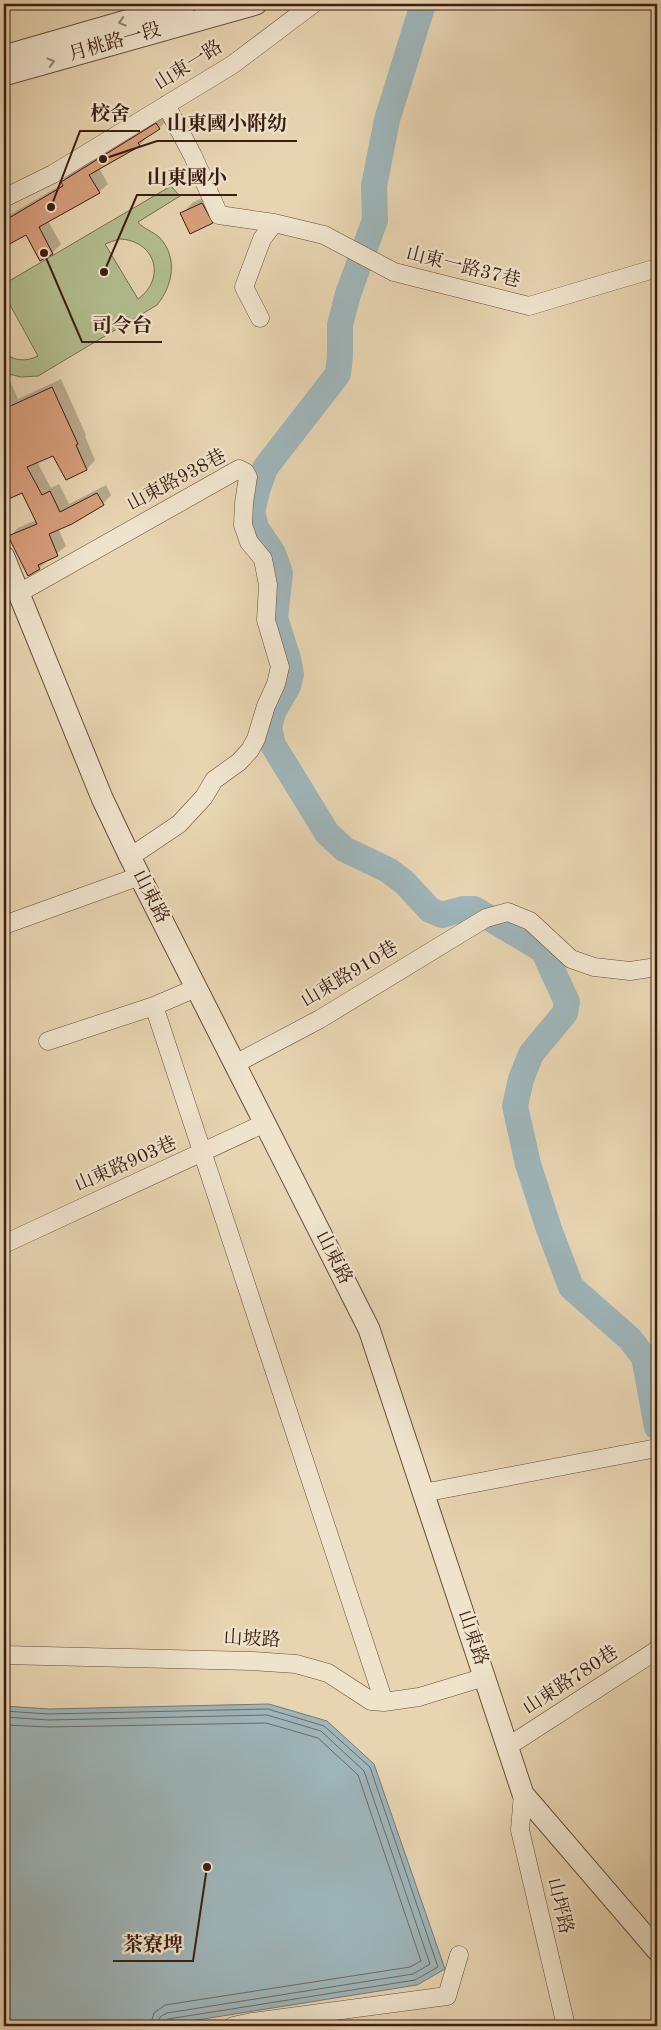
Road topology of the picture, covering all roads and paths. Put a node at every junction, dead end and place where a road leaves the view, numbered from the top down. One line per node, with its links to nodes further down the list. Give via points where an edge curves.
1 (185, 4): 4 (street, 月桃路一段, one-way to 4)
2 (256, 4): 5 (street, 月桃路一段, one-way to 2)
3 (312, 4): 6 (street, 山東一路, via 232,65)
4 (4, 56)
5 (4, 75)
6 (166, 106): 7 (street, 山東一路, via 53,174); 8 (street, via 194,156 219,215)
7 (4, 198)
8 (274, 223): 9 (street, 山東一路37巷, via 324,235 394,272 529,306); 10 (street, via 262,238 244,287)
9 (657, 268)
10 (260, 318)
11 (4, 557): 12 (street, 山東路)
12 (19, 593): 13 (street, 山東路, via 102,798); 13 (street, 山東路938巷, via 240,469 248,477 243,525 248,542 263,559 268,585 266,620 280,668 276,684 250,750 214,780 204,797)
13 (135, 866): 14 (street); 16 (street, 山東路)
14 (4, 925)
15 (657, 967): 19 (street, 山東路910巷, via 630,971 594,968 571,959 530,921 508,912 491,917 320,1019)
16 (196, 988): 17 (street); 19 (street, 山東路)
17 (154, 1006): 18 (street); 21 (street)
18 (48, 1042)
19 (235, 1064): 20 (street, 山東路)
20 (265, 1123): 21 (street, 山東路903巷); 24 (street, 山東路, via 370,1329)
21 (203, 1154): 22 (street, 山東路903巷); 28 (street)
22 (4, 1244)
23 (657, 1448): 24 (street)
24 (423, 1493): 27 (street, 山東路)
25 (657, 1650): 29 (street, 山東路780巷)
26 (4, 1655): 28 (street, 山坡路, via 296,1664 328,1673 372,1701)
27 (485, 1677): 28 (street, 山坡路, via 419,1697); 29 (street, 山東路)
28 (384, 1702)
29 (507, 1747): 30 (street, 山東路)
30 (523, 1794): 31 (street, 山東路); 35 (street, 山坪路, via 520,1830)
31 (657, 1950)
32 (459, 1955): 33 (street, via 447,1996)
33 (253, 2024): 34 (street)
34 (233, 2026)
35 (566, 2026)

